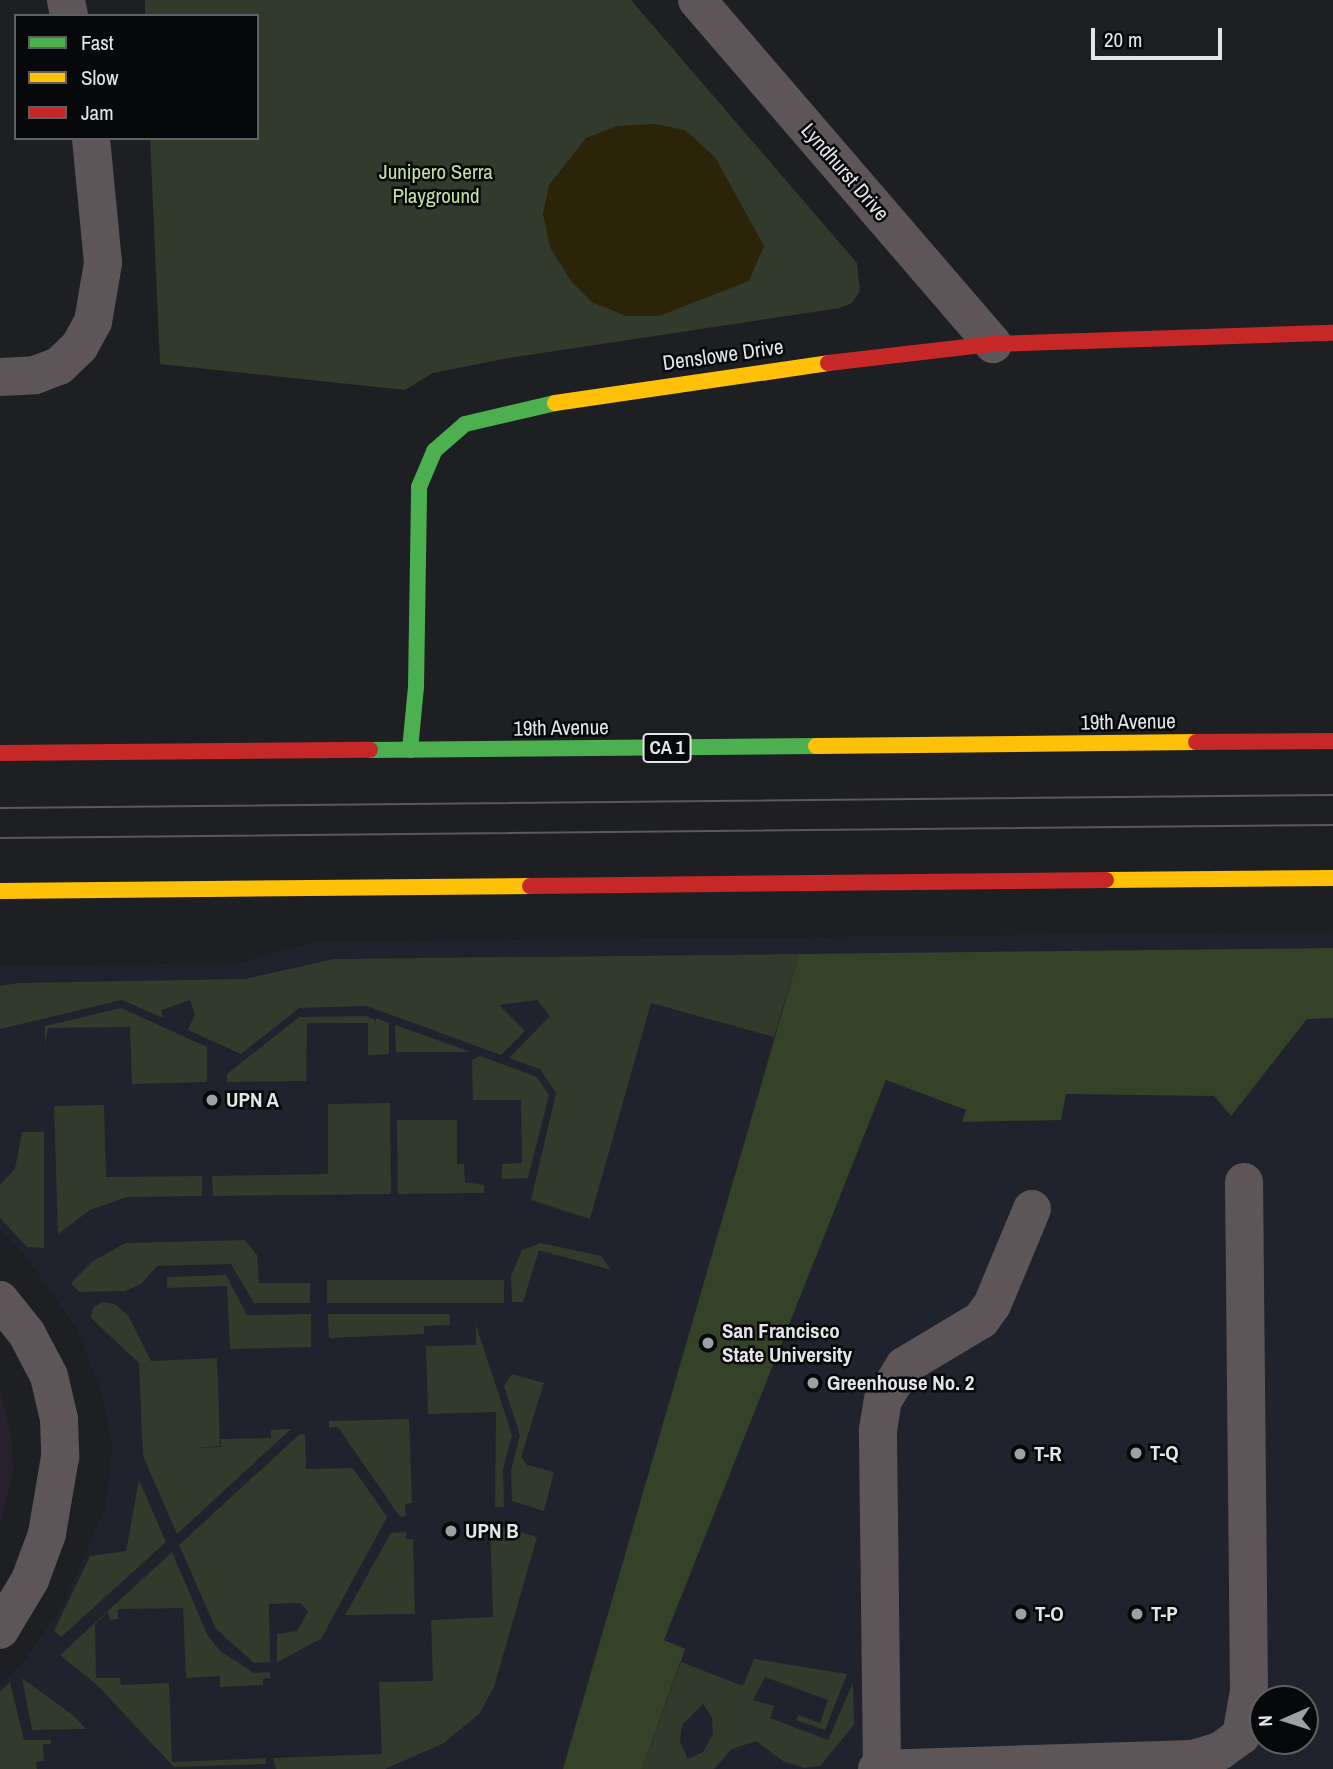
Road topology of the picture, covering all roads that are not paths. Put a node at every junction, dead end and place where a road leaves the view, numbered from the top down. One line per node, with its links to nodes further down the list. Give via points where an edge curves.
1 (697, 0): 4 (street, Lyndhurst Drive)
2 (91, 140): 5 (street, via 103,263 93,322 79,347 59,366 35,376)
3 (1333, 332): 4 (main road, Denslowe Drive)
4 (993, 344): 7 (main road, Denslowe Drive, via 664,384 514,409 465,424 434,451 419,487 416,688)
5 (0, 377)
6 (1333, 741): 7 (main road, 19th Avenue / CA 1)
7 (410, 750): 8 (main road, 19th Avenue / CA 1)
8 (0, 753)
9 (1333, 878): 10 (main road)
10 (0, 891)
11 (1244, 1182): 15 (street, via 1249,1691 1241,1736 1220,1751 1193,1759)
12 (1032, 1209): 15 (street, via 992,1305 981,1320 904,1366 883,1400 878,1430)
13 (3, 1308): 14 (street, via 49,1377 59,1419 60,1457 47,1534 30,1580)
14 (0, 1630)
15 (879, 1768)

